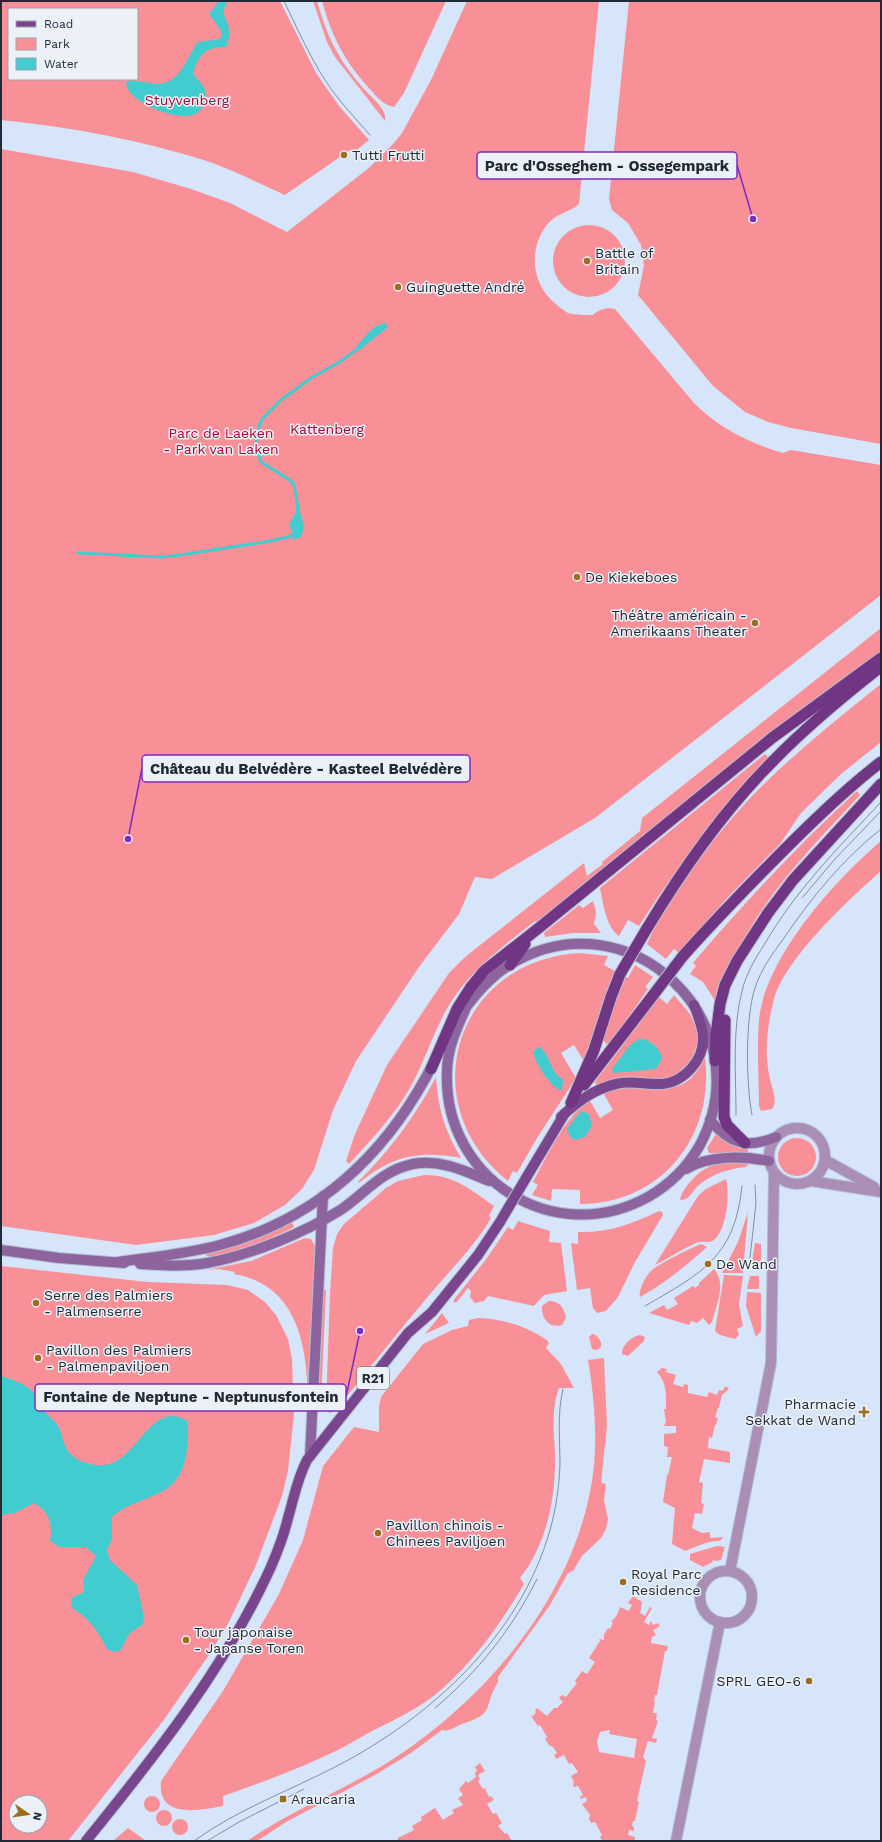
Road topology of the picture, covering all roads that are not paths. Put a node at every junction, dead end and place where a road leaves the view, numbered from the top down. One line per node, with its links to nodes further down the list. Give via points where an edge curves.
1 (881, 658): 5 (highway, via 772,738)
2 (881, 666): 12 (highway, bridge, via 772,761 687,866 620,974 594,1050)
3 (881, 762): 12 (highway, bridge, via 857,780 799,834 683,956)
4 (881, 784): 6 (highway, via 805,865 780,896)
5 (540, 928): 7 (highway, via 520,949); 11 (highway, via 477,978 457,1009)
6 (755, 934): 10 (highway, via 737,961 723,992 717,1020); 16 (highway, via 733,985 723,1029 724,1117 727,1125)
7 (510, 965): 8 (main road, via 541,950 558,946 575,944 610,947 630,953 662,971); 9 (main road, via 485,985)
8 (694, 1005): 10 (main road, via 706,1026); 13 (main road, via 701,1026 702,1047 696,1062 684,1075 666,1083 627,1082 604,1088 582,1099)
9 (466, 1010): 11 (main road, via 450,1033); 22 (main road, via 456,1029 446,1070 449,1106 457,1133 467,1152)
10 (715, 1061): 14 (main road, via 716,1091)
11 (431, 1069): 24 (main road, via 411,1105 375,1152 349,1177)
12 (571, 1104): 13 (main road, R21)
13 (561, 1117): 28 (main road, R21, bridge, via 478,1255 432,1312 408,1333)
14 (710, 1120): 16 (main road, via 733,1141); 19 (main road, via 698,1148)
15 (776, 1137): 16 (main road, via 759,1143); 17 (street, via 795,1128 811,1132 822,1144); 18 (street, via 770,1148)
16 (745, 1143)
17 (825, 1160): 21 (street, via 822,1169); 23 (street)
18 (769, 1161): 19 (main road, via 704,1161); 20 (street)
19 (680, 1172): 22 (main road, via 656,1192 637,1203 595,1214 574,1215 545,1210 512,1196)
20 (774, 1173): 21 (street, via 779,1179 792,1184 799,1185); 29 (street, via 771,1363)
21 (811, 1181): 23 (street)
22 (495, 1183): 25 (main road, via 444,1164 414,1164 385,1174 343,1208)
23 (881, 1192)
24 (323, 1196): 25 (main road); 27 (main road, via 279,1223 220,1245)
25 (322, 1220): 27 (main road, via 255,1249 206,1263 178,1265); 28 (main road)
26 (1, 1250): 27 (main road, via 58,1258)
27 (118, 1262)
28 (310, 1456): 31 (main road, R21, via 300,1476 278,1551 224,1656 180,1721)
29 (730, 1571): 30 (street, via 711,1576 704,1583 700,1594 706,1614); 30 (street, via 748,1584 751,1600 747,1611 740,1618)
30 (720, 1622): 32 (street)
31 (86, 1841)
32 (676, 1841)

